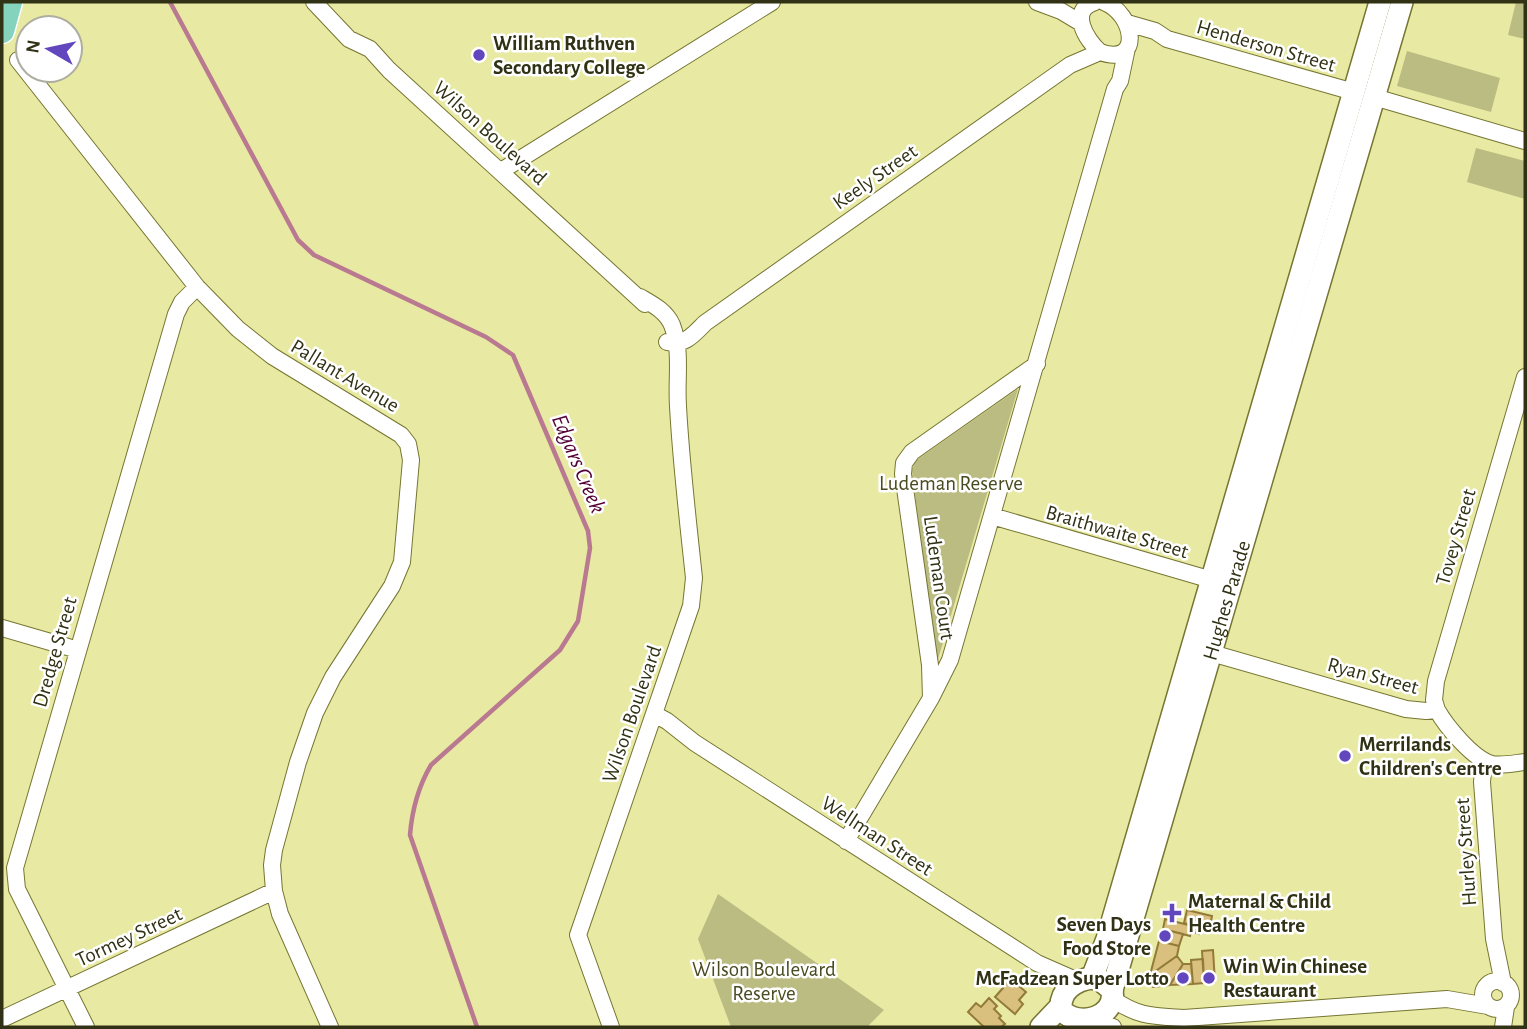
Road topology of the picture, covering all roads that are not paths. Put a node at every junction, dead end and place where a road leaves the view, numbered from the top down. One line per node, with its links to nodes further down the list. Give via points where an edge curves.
1 (10, 2): 9 (main road)
2 (314, 2): 19 (street, Wilson Boulevard, via 349,39 370,48)
3 (772, 2): 19 (street)
4 (1380, 2): 17 (street, Hughes Parade)
5 (1402, 2): 17 (street, Hughes Parade)
6 (1041, 3): 7 (street); 10 (street)
7 (1099, 3): 8 (street); 10 (street, via 1082,13)
8 (1127, 23): 11 (street, Henderson Street); 12 (street)
9 (2, 27)
10 (1083, 29): 13 (street); 14 (street, Keely Street, via 1080,50)
11 (1167, 39): 12 (street, Henderson Street); 17 (street, Henderson Street)
12 (1128, 46): 13 (street, via 1116,54); 16 (street, Ludeman Court)
13 (1104, 53): 14 (street, Keely Street); 16 (street, Ludeman Court, via 1114,68)
14 (1070, 65): 21 (street, Keely Street, via 705,323 688,340)
15 (37, 84): 20 (street, Pallant Avenue)
16 (1115, 89): 22 (street, Ludeman Court)
17 (1364, 95): 18 (street, Henderson Street); 25 (street, Hughes Parade)
18 (1525, 141)
19 (501, 171): 21 (street, Wilson Boulevard, via 640,297)
20 (197, 286): 27 (street, Dredge Street, via 176,314); 37 (street, Pallant Avenue, via 255,344 401,435 410,451 402,562 315,713 274,850)
21 (673, 340): 31 (street, Wilson Boulevard, via 670,374 677,403 694,578 691,606)
22 (1037, 364): 24 (street, Ludeman Court); 29 (street, Ludeman Court, via 912,452 904,463)
23 (1525, 377): 30 (street, Tovey Street, via 1436,681)
24 (992, 516): 25 (street, Braithwaite Street); 29 (street, Ludeman Court, via 950,660)
25 (1222, 583): 28 (street, Hughes Parade)
26 (2, 628): 27 (street)
27 (78, 650): 40 (street, Dredge Street, via 15,874 17,889)
28 (1202, 650): 30 (street, Ryan Street, via 1406,709); 41 (street, Hughes Parade, via 1107,939); 42 (street, Hughes Parade)
29 (932, 698): 36 (street, Ludeman Court)
30 (1437, 710): 34 (street, Ryan Street, via 1444,723)
31 (653, 714): 32 (street, Wilson Boulevard); 33 (street, Wellman Street)
32 (648, 732): 33 (street, Wellman Street, via 673,734); 51 (street, Wilson Boulevard, via 578,935)
33 (695, 743): 36 (street, Wellman Street)
34 (1484, 761): 35 (street, via 1497,765); 38 (street, Hurley Street)
35 (1525, 762)
36 (846, 841): 41 (street, Wellman Street)
37 (274, 891): 40 (street, Tormey Street); 50 (street, Pallant Avenue)
38 (1497, 984): 39 (street); 44 (street); 45 (street, via 1511,994); 45 (street, via 1484,998)
39 (1525, 988)
40 (67, 989): 47 (street, Tormey Street); 49 (street, Dredge Street)
41 (1073, 990): 42 (street, via 1100,980); 48 (street, via 1069,1020); 52 (street, Hughes Parade)
42 (1112, 995): 46 (street, via 1141,1015); 48 (street, via 1100,1016)
43 (1525, 998): 45 (street)
44 (1447, 999): 45 (street); 46 (street)
45 (1499, 1006): 55 (street)
46 (1184, 1018): 54 (street)
47 (2, 1019)
48 (1082, 1024): 53 (street)
49 (86, 1027)
50 (330, 1027)
51 (611, 1027)
52 (1041, 1027)
53 (1113, 1027)
54 (1144, 1027)
55 (1501, 1027)

